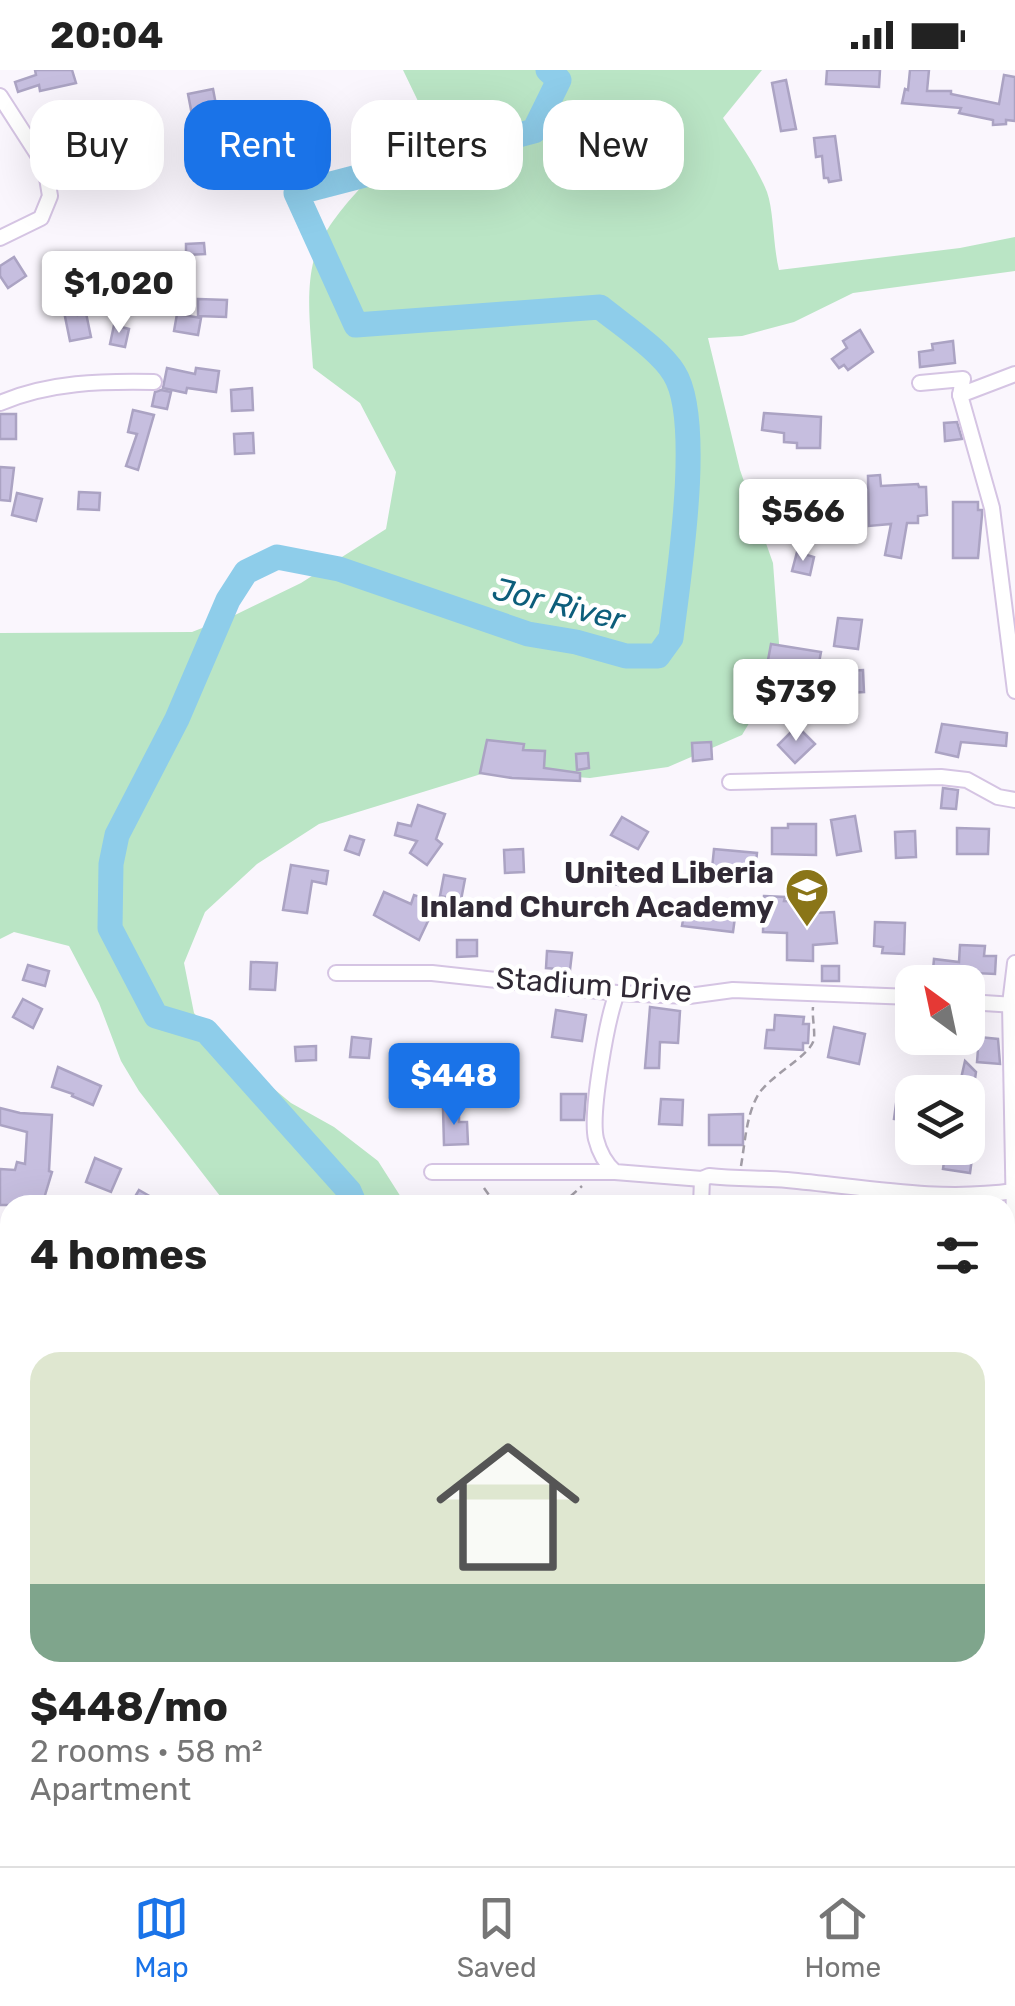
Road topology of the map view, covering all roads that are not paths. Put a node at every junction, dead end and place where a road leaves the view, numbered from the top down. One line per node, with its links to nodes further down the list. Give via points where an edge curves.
1 (0, 96): 2 (street, via 45,166 50,196 41,218)
2 (0, 238)
3 (1015, 374): 6 (street)
4 (154, 382): 7 (street, via 84,382)
5 (920, 383): 6 (street, via 963,380)
6 (960, 396): 8 (street, via 992,508)
7 (0, 403)
8 (1015, 691)
9 (730, 782): 10 (street, via 941,777)
10 (1015, 800)
11 (1015, 964): 16 (street)
12 (336, 973): 13 (street, Stadium Drive, via 432,972)
13 (617, 993): 14 (street, Stadium Drive); 18 (street, via 608,1017 595,1136)
14 (895, 996)
15 (985, 1003): 16 (street)
16 (1013, 1004): 20 (street)
17 (432, 1172): 18 (street)
18 (615, 1172): 19 (street)
19 (702, 1179): 21 (street); 22 (street)
20 (1014, 1191): 23 (street)
21 (701, 1195)
22 (925, 1195)
23 (987, 1195)

